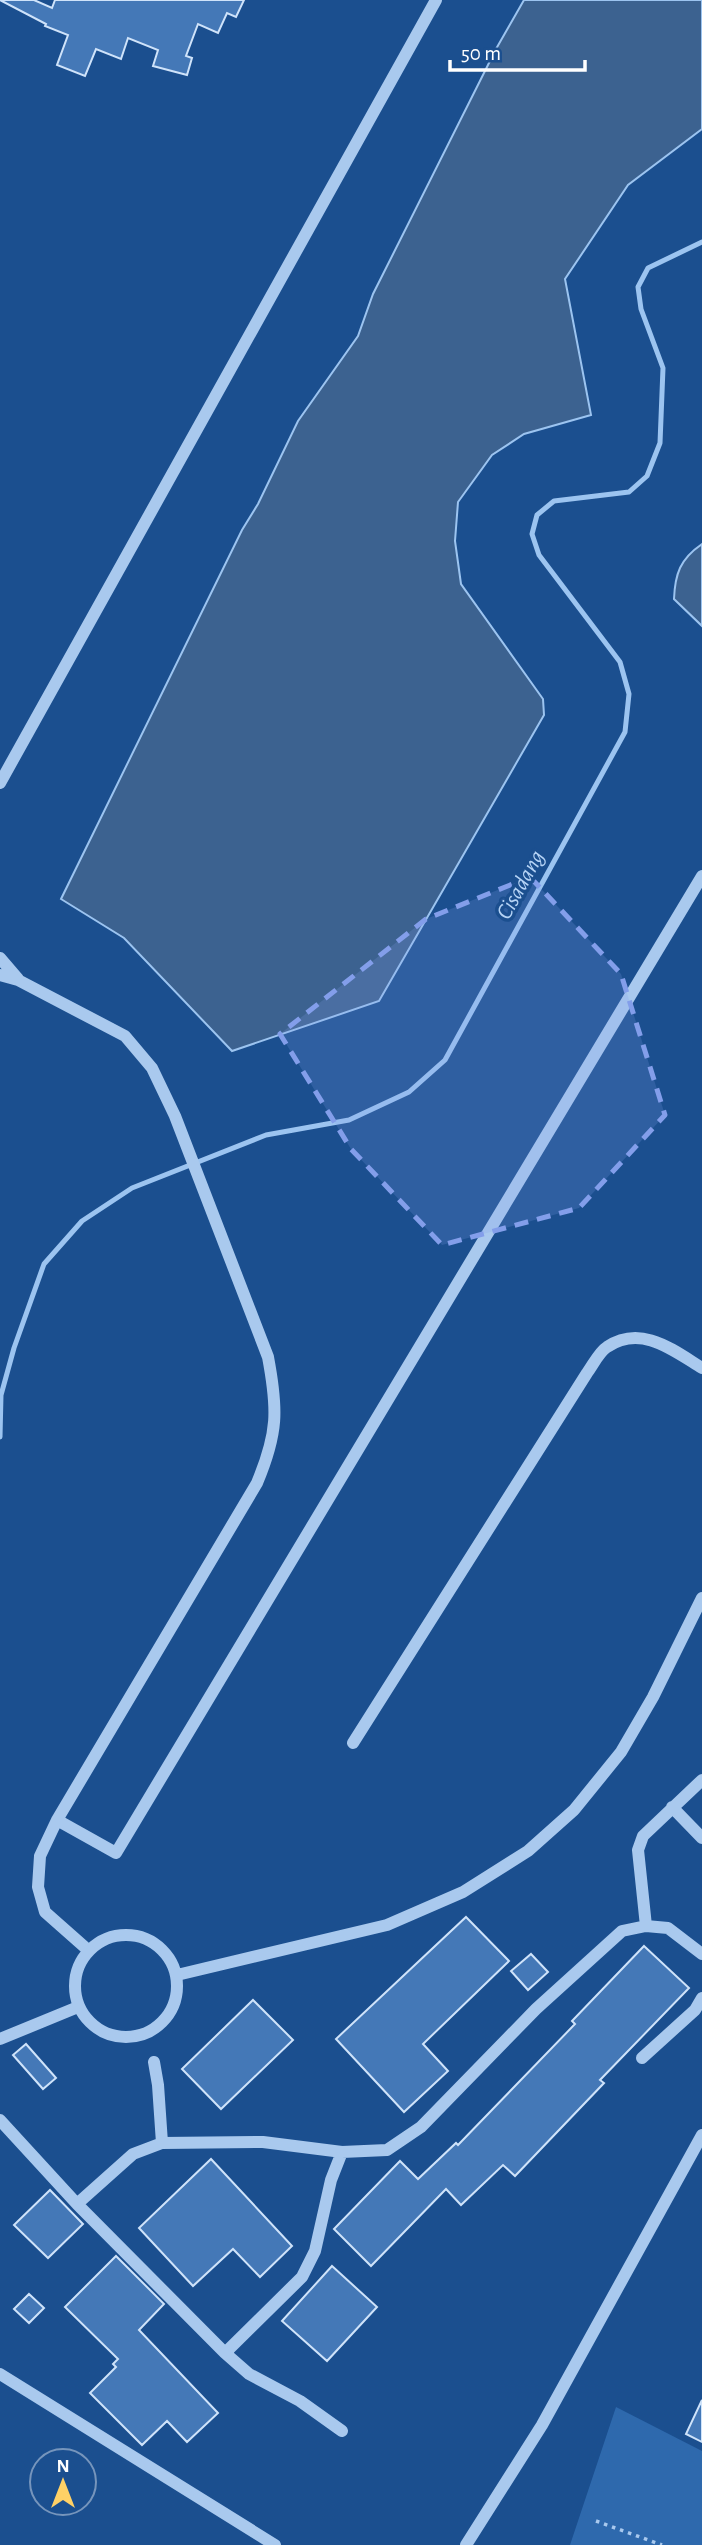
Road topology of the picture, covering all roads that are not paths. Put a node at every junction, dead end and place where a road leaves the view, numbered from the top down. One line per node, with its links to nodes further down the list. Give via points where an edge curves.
1 (436, 0): 2 (lane)
2 (0, 783)
3 (702, 876): 13 (lane, via 116,1853)
4 (0, 958): 6 (lane)
5 (0, 975): 6 (lane)
6 (18, 980): 13 (lane, via 125,1036 152,1068 175,1115 268,1357 276,1399 271,1448 257,1483)
7 (702, 1368): 10 (lane, via 664,1344 631,1336 606,1348)
8 (702, 1598): 9 (lane)
9 (697, 1617): 18 (lane, via 621,1752 574,1810 528,1851 463,1892 387,1925)
10 (353, 1743)
11 (702, 1780): 12 (lane)
12 (671, 1807): 14 (lane); 15 (lane, via 643,1836 638,1850)
13 (57, 1820): 16 (lane, via 40,1856 38,1887 45,1912)
14 (702, 1838)
15 (646, 1926): 17 (lane, via 668,1928); 27 (lane, via 622,1931 536,2009 421,2127 387,2150)
16 (89, 1950): 18 (lane, via 111,1936 138,1936 164,1950); 20 (lane, via 75,1977)
17 (702, 1954)
18 (177, 1975): 20 (lane, via 177,2000 164,2022 142,2036 117,2038 93,2027)
19 (702, 1998): 22 (lane, via 695,2010)
20 (78, 2007): 21 (lane)
21 (0, 2039)
22 (642, 2057)
23 (154, 2062): 26 (lane)
24 (0, 2120): 28 (lane)
25 (702, 2135): 33 (lane, via 542,2425)
26 (162, 2143): 27 (lane, via 263,2142); 28 (lane, via 133,2154)
27 (342, 2152): 29 (lane, via 311,2263)
28 (77, 2204): 29 (lane)
29 (225, 2353): 31 (lane, via 249,2374 300,2401)
30 (0, 2374): 32 (lane)
31 (342, 2431)
32 (275, 2545)
33 (466, 2545)

